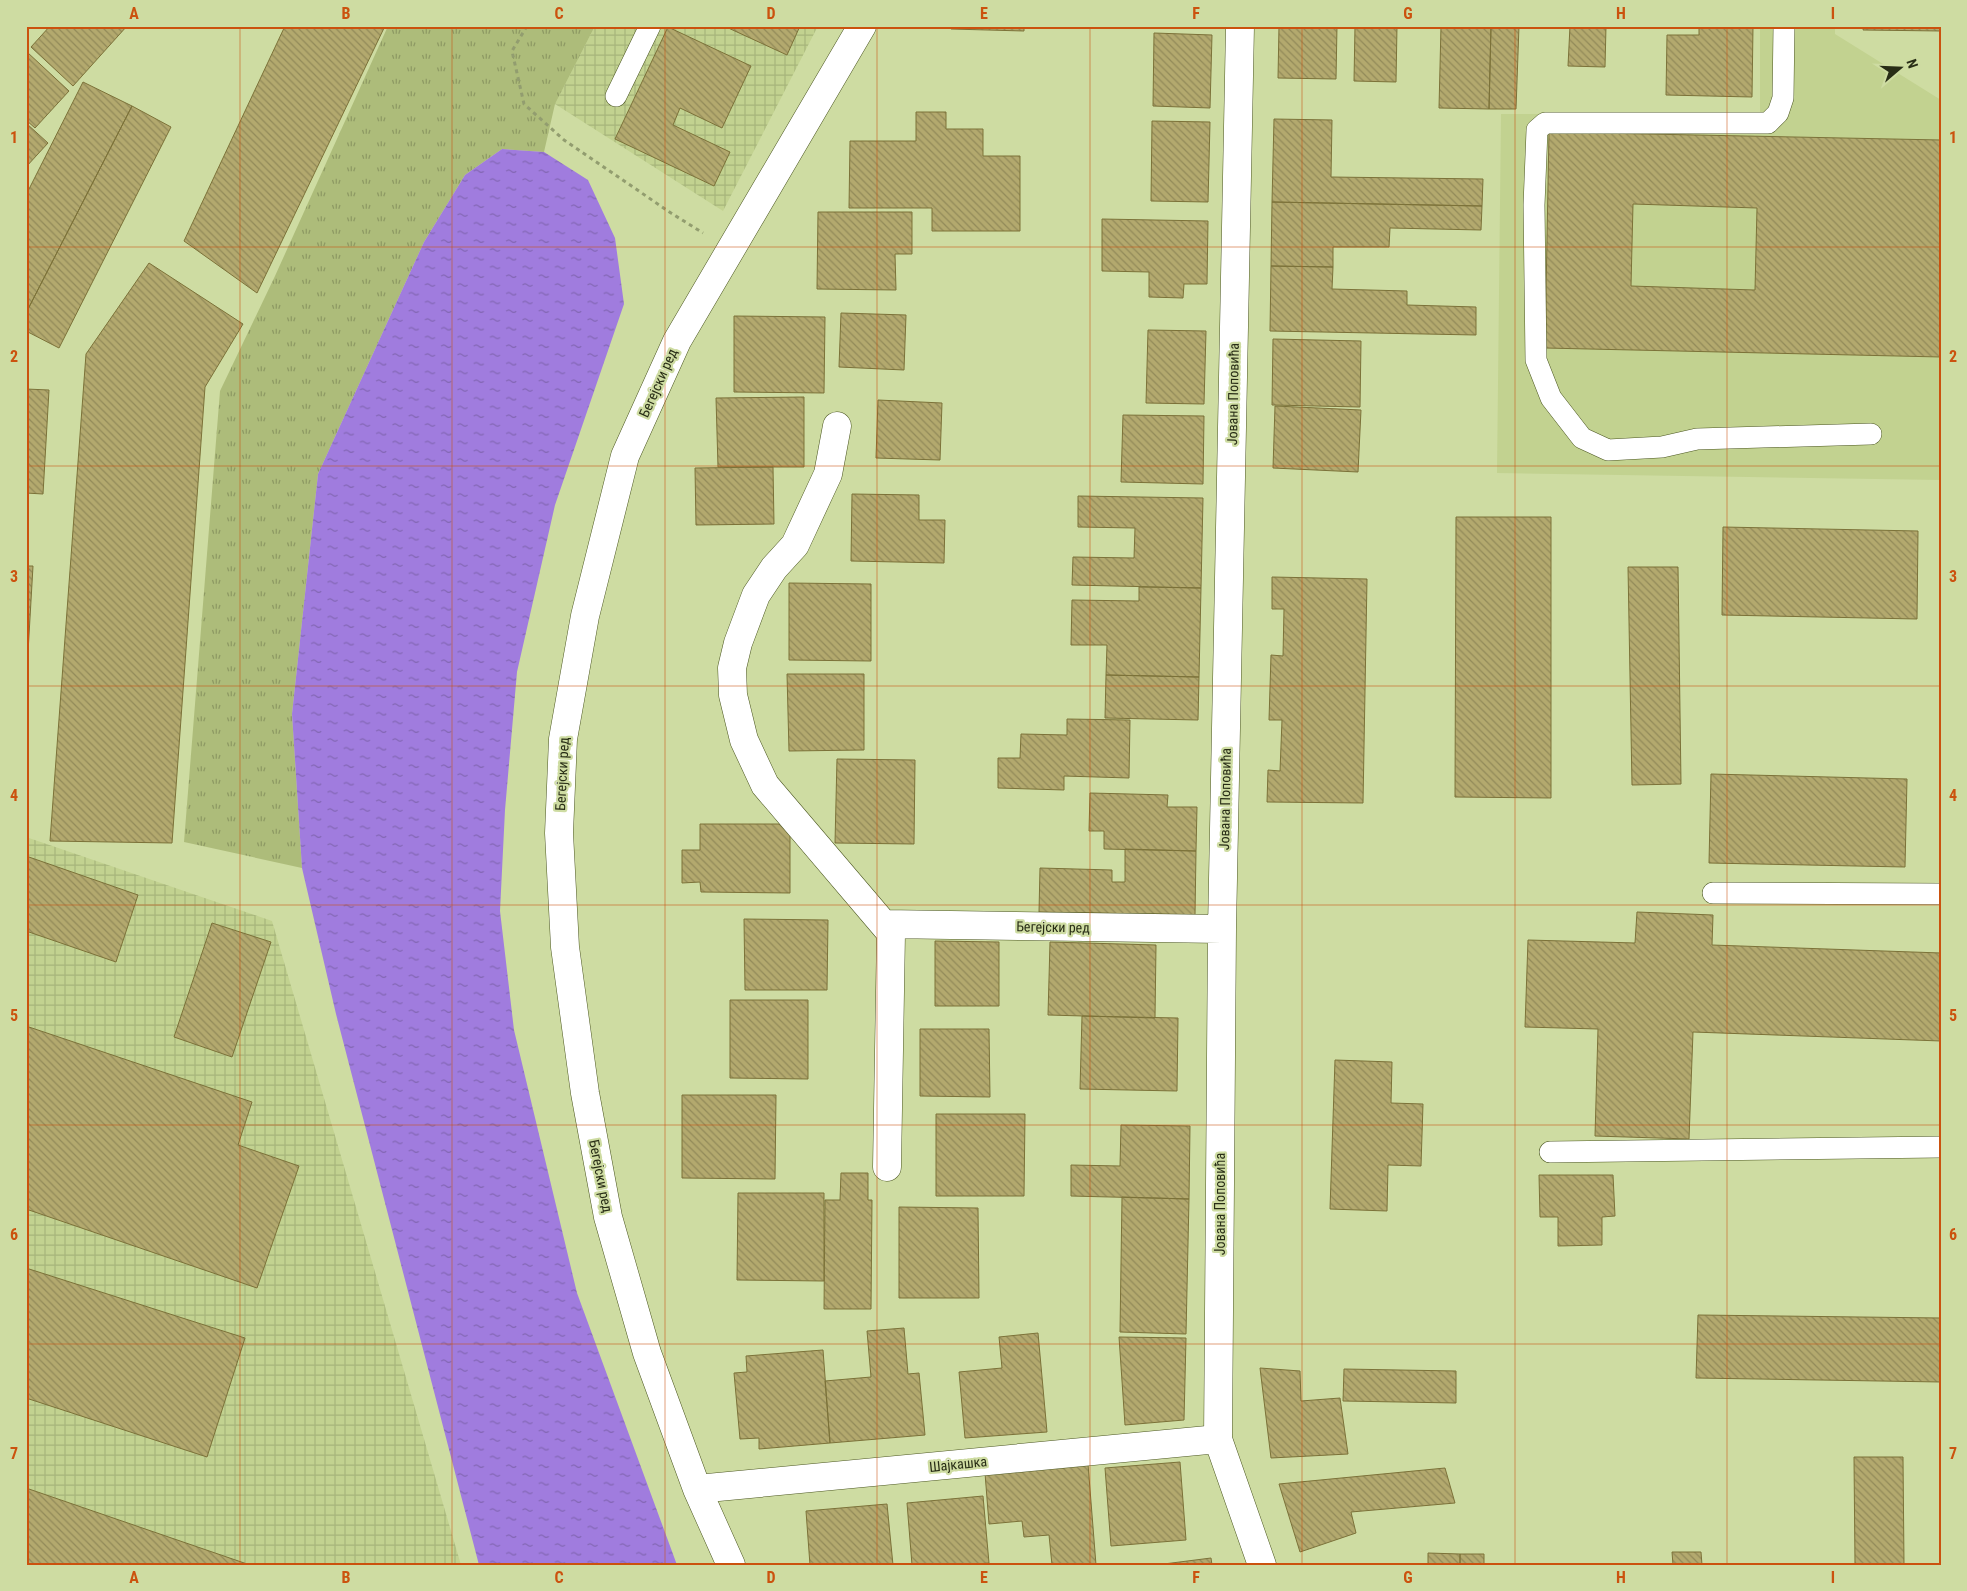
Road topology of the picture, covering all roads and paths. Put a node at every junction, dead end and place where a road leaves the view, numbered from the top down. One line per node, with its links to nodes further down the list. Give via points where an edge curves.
1 (526, 26): 7 (path, via 512,51 524,104 564,140)
2 (650, 26): 6 (lane)
3 (862, 26): 7 (street, Бегејски ред)
4 (1240, 26): 13 (street, Јована Поповића)
5 (1784, 26): 9 (lane, via 1783,98 1778,114 1768,123 1545,123 1537,130 1534,205 1536,360 1550,398 1582,438 1608,450 1662,447 1697,438)
6 (616, 96)
7 (730, 250): 18 (street, Бегејски ред, via 677,341 625,456 585,616 568,711 559,833 565,947 585,1093 608,1217 647,1352)
8 (838, 426): 12 (street, via 828,474 795,545 756,595 732,668 733,695 744,740 765,785)
9 (1871, 434)
10 (1713, 893): 11 (lane)
11 (1941, 894)
12 (884, 924): 13 (street, Бегејски ред); 16 (street, via 891,933)
13 (1222, 929): 17 (street, Јована Поповића)
14 (1941, 1147): 15 (lane)
15 (1550, 1152)
16 (887, 1167)
17 (1218, 1439): 18 (street, Шајкашка); 20 (street, Јована Поповића)
18 (697, 1489): 19 (street, Бегејски ред)
19 (731, 1565)
20 (1262, 1565)

